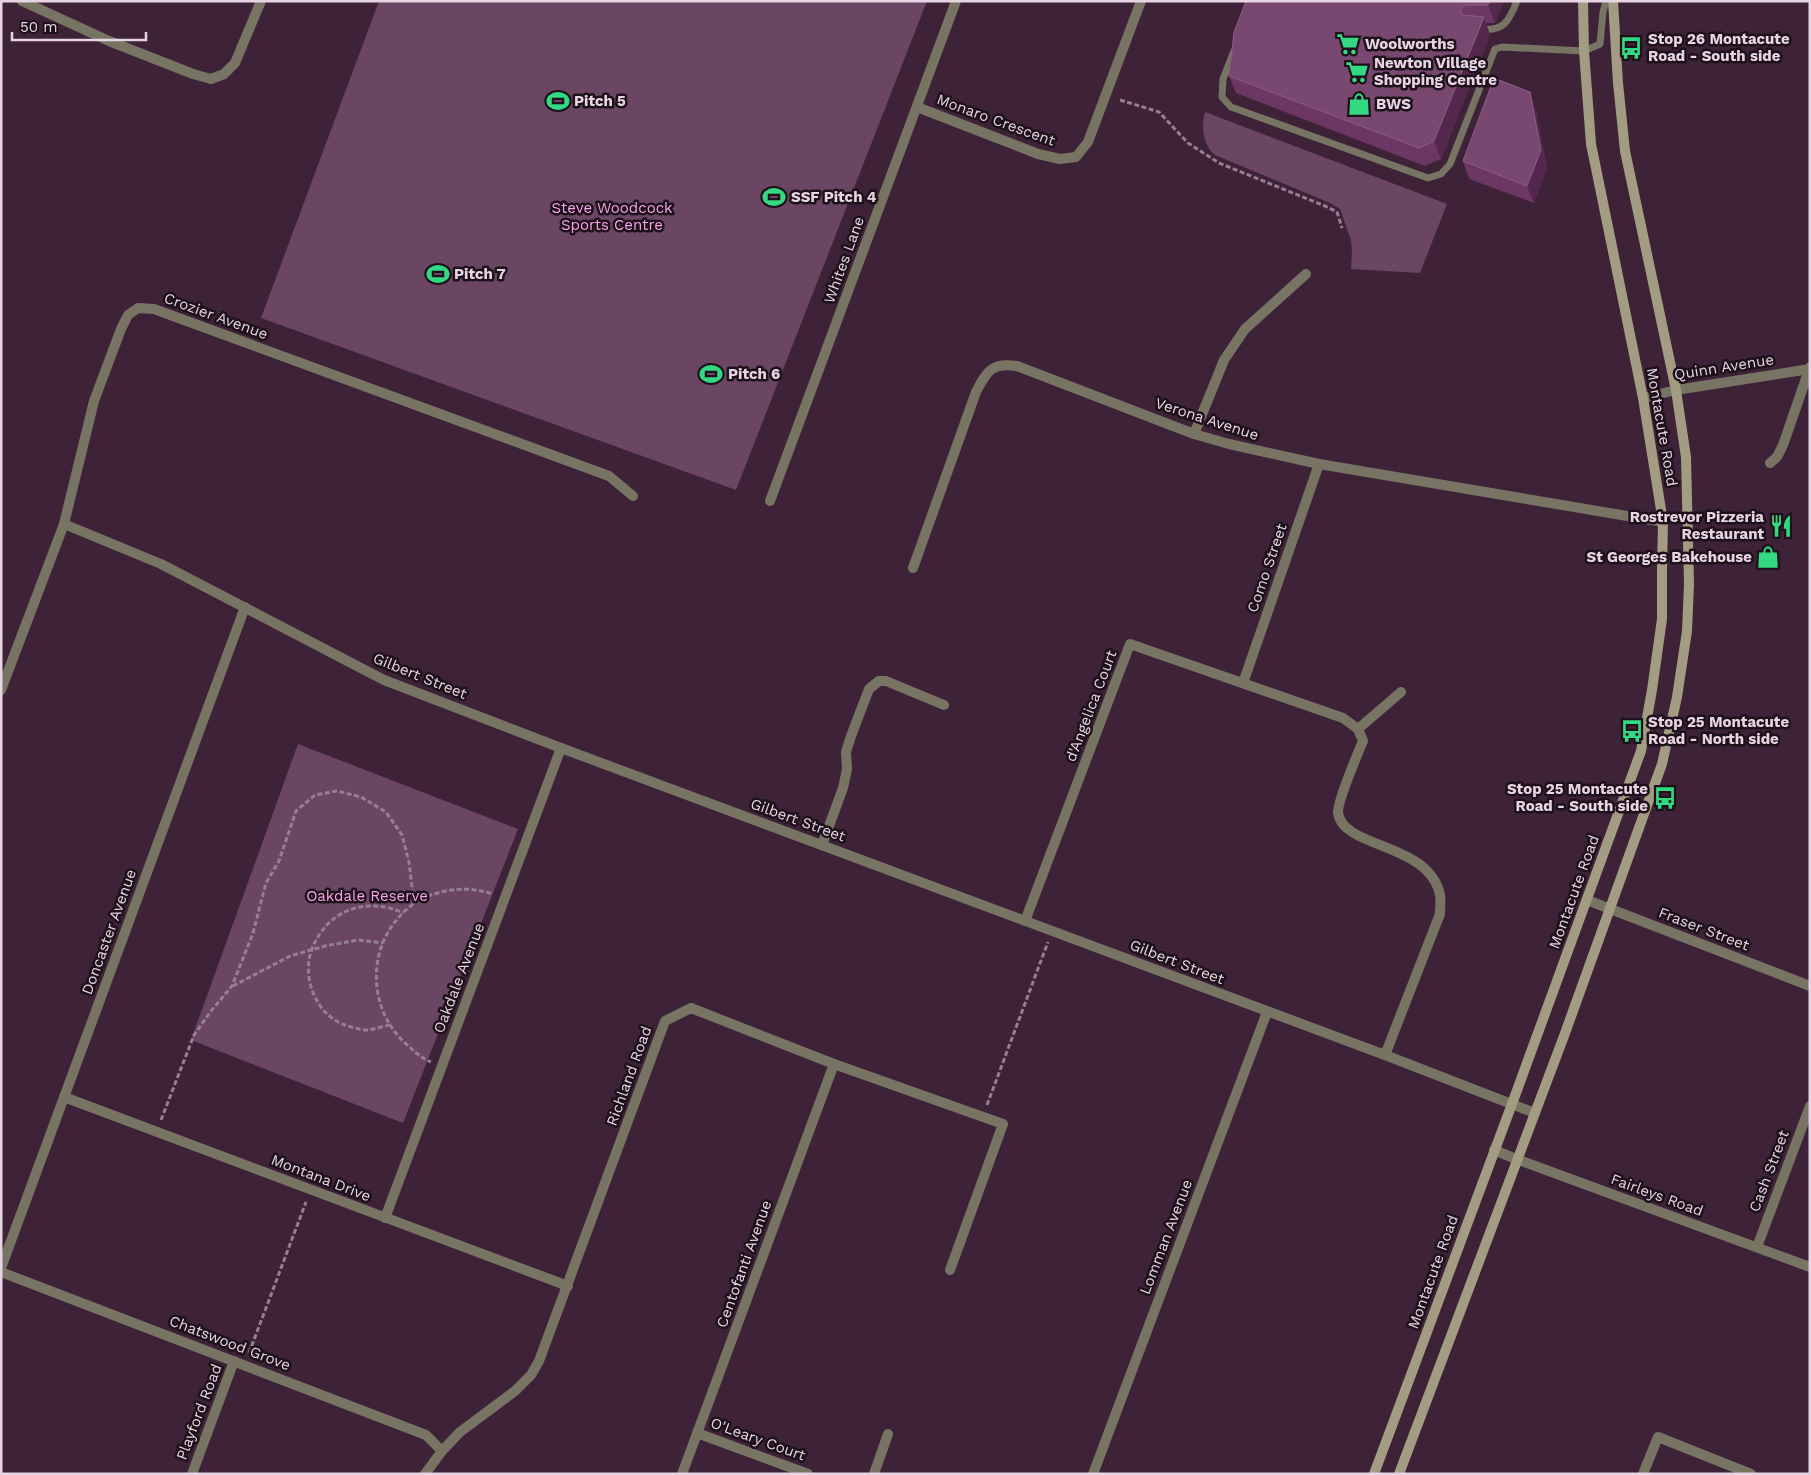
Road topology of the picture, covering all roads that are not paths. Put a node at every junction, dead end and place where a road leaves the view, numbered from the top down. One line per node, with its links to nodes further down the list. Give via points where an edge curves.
1 (22, 1): 2 (street, via 109,41 211,79 224,74 235,63)
2 (261, 1)
3 (956, 1): 12 (street, Whites Lane)
4 (1141, 1): 12 (street, Monaro Crescent, via 1088,142 1076,157 1060,159 1038,154)
5 (1517, 1): 9 (lane, via 1504,25 1489,30)
6 (1583, 1): 11 (main road, Montacute Road)
7 (1606, 1): 11 (lane, via 1600,44)
8 (1613, 1): 15 (main road, Montacute Road, via 1625,151)
9 (1472, 28)
10 (1236, 45): 11 (lane, via 1223,79 1222,97 1231,107 1428,178 1441,174 1450,164 1495,49)
11 (1584, 51): 16 (main road, Montacute Road, via 1591,144)
12 (917, 107): 21 (street, Whites Lane)
13 (1306, 274): 17 (street, via 1245,329 1224,360)
14 (1810, 368): 15 (street, Quinn Avenue); 18 (street, via 1777,457)
15 (1676, 390): 16 (street, Quinn Avenue); 34 (main road, Montacute Road, via 1686,457 1687,631 1662,764)
16 (1643, 398): 22 (main road, Montacute Road)
17 (1194, 434): 19 (street, Verona Avenue); 24 (street, Verona Avenue, via 1017,366 1003,364 992,368 976,392)
18 (1770, 463)
19 (1319, 464): 22 (street, Verona Avenue); 26 (street, Como Street)
20 (633, 496): 23 (street, Crozier Avenue, via 610,476 154,309 138,308 128,315 121,329 94,401)
21 (770, 500)
22 (1663, 522): 33 (main road, Montacute Road, via 1662,619 1641,750)
23 (64, 524): 25 (street, Gilbert Street, via 161,564); 27 (street, Crozier Avenue)
24 (913, 568)
25 (245, 608): 31 (street, Gilbert Street, via 384,680); 40 (street, Doncaster Avenue)
26 (1243, 682): 30 (street, d'Angelica Court, via 1343,718); 35 (street, d'Angelica Court, via 1130,644)
27 (1, 690)
28 (1400, 692): 30 (street)
29 (944, 705): 32 (street, via 886,681 879,681 869,689 846,752 843,788)
30 (1358, 729): 38 (street, via 1364,741 1338,812 1343,823 1352,833 1413,858 1427,871 1440,895 1440,914)
31 (561, 748): 32 (street, Gilbert Street); 46 (street, Oakdale Avenue)
32 (822, 845): 35 (street, Gilbert Street)
33 (1587, 900): 34 (street, Fraser Street); 41 (main road, Montacute Road)
34 (1609, 909): 36 (street, Fraser Street); 43 (main road, Montacute Road)
35 (1025, 921): 37 (street, Gilbert Street)
36 (1810, 986)
37 (1267, 1012): 38 (street, Gilbert Street); 62 (street, Lomman Avenue)
38 (1385, 1055): 41 (street, Gilbert Street)
39 (834, 1064): 50 (street, Richland Road, via 1003,1124); 52 (street, Richland Road, via 692,1008 665,1021); 54 (street, Centofanti Avenue)
40 (64, 1097): 46 (street, Montana Drive); 49 (street, Doncaster Avenue)
41 (1512, 1104): 43 (street, Gilbert Street); 44 (main road, Montacute Road)
42 (1810, 1106): 47 (street, Cash Street)
43 (1535, 1113): 45 (main road, Montacute Road)
44 (1494, 1150): 45 (street, Fairleys Road); 63 (main road, Montacute Road)
45 (1516, 1159): 47 (street, Fairleys Road); 64 (main road, Montacute Road)
46 (385, 1218): 52 (street, Montana Drive)
47 (1756, 1247): 48 (street, Fairleys Road)
48 (1810, 1267)
49 (1, 1268)
50 (950, 1270)
51 (1, 1272): 53 (street, Chatswood Grove)
52 (568, 1286): 56 (street, Richland Road, via 531,1375 460,1432)
53 (234, 1361): 56 (street, Chatswood Grove, via 426,1435); 57 (street, Playford Road)
54 (698, 1433): 59 (street, Centofanti Avenue); 60 (street, O'Leary Court)
55 (888, 1434): 61 (street)
56 (442, 1451): 58 (street, Richland Road)
57 (192, 1474)
58 (425, 1474)
59 (682, 1474)
60 (808, 1474)
61 (874, 1474)
62 (1092, 1474)
63 (1374, 1474)
64 (1399, 1474)
65 (1643, 1474): 66 (street, via 1658,1437)
66 (1752, 1474)

